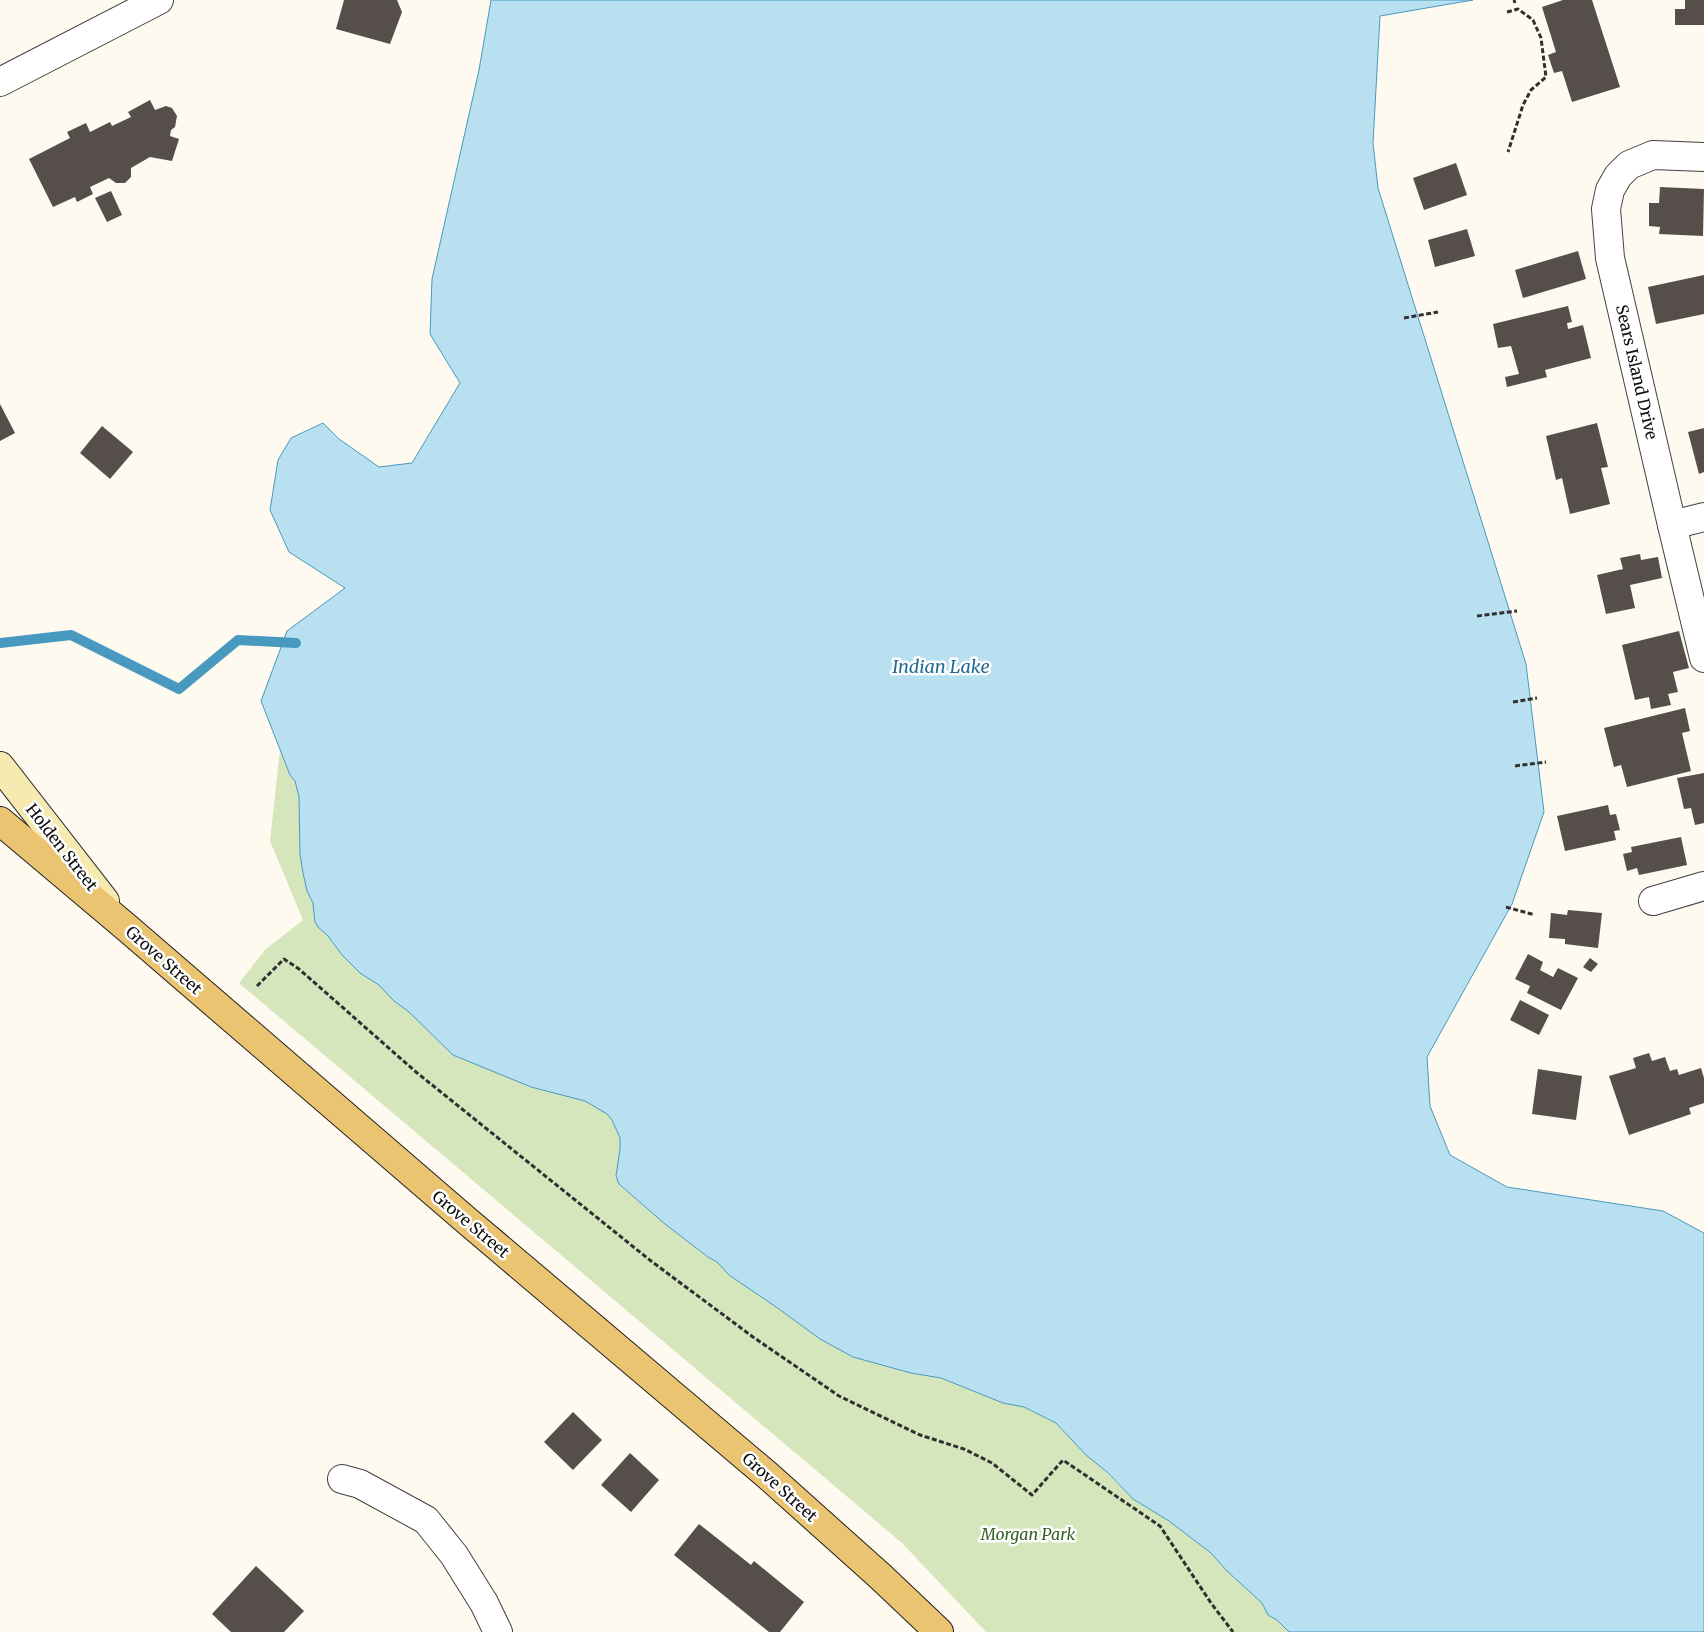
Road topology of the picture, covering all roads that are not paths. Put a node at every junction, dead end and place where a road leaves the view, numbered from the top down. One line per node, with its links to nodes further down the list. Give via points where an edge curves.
1 (159, 0): 2 (street)
2 (0, 82)
3 (1704, 157): 5 (street, Sears Island Drive, via 1653,156 1629,165 1610,190 1606,209 1609,249)
4 (1704, 518): 5 (street)
5 (1672, 525): 6 (street, Sears Island Drive)
6 (1704, 658)
7 (0, 766): 11 (main road, Holden Street)
8 (0, 821): 11 (main road, Grove Street)
9 (1704, 886): 10 (street)
10 (1653, 901)
11 (126, 927): 14 (main road, Grove Street, via 766,1474)
12 (342, 1479): 13 (street, via 360,1484 426,1520 454,1556)
13 (498, 1632)
14 (939, 1632)

